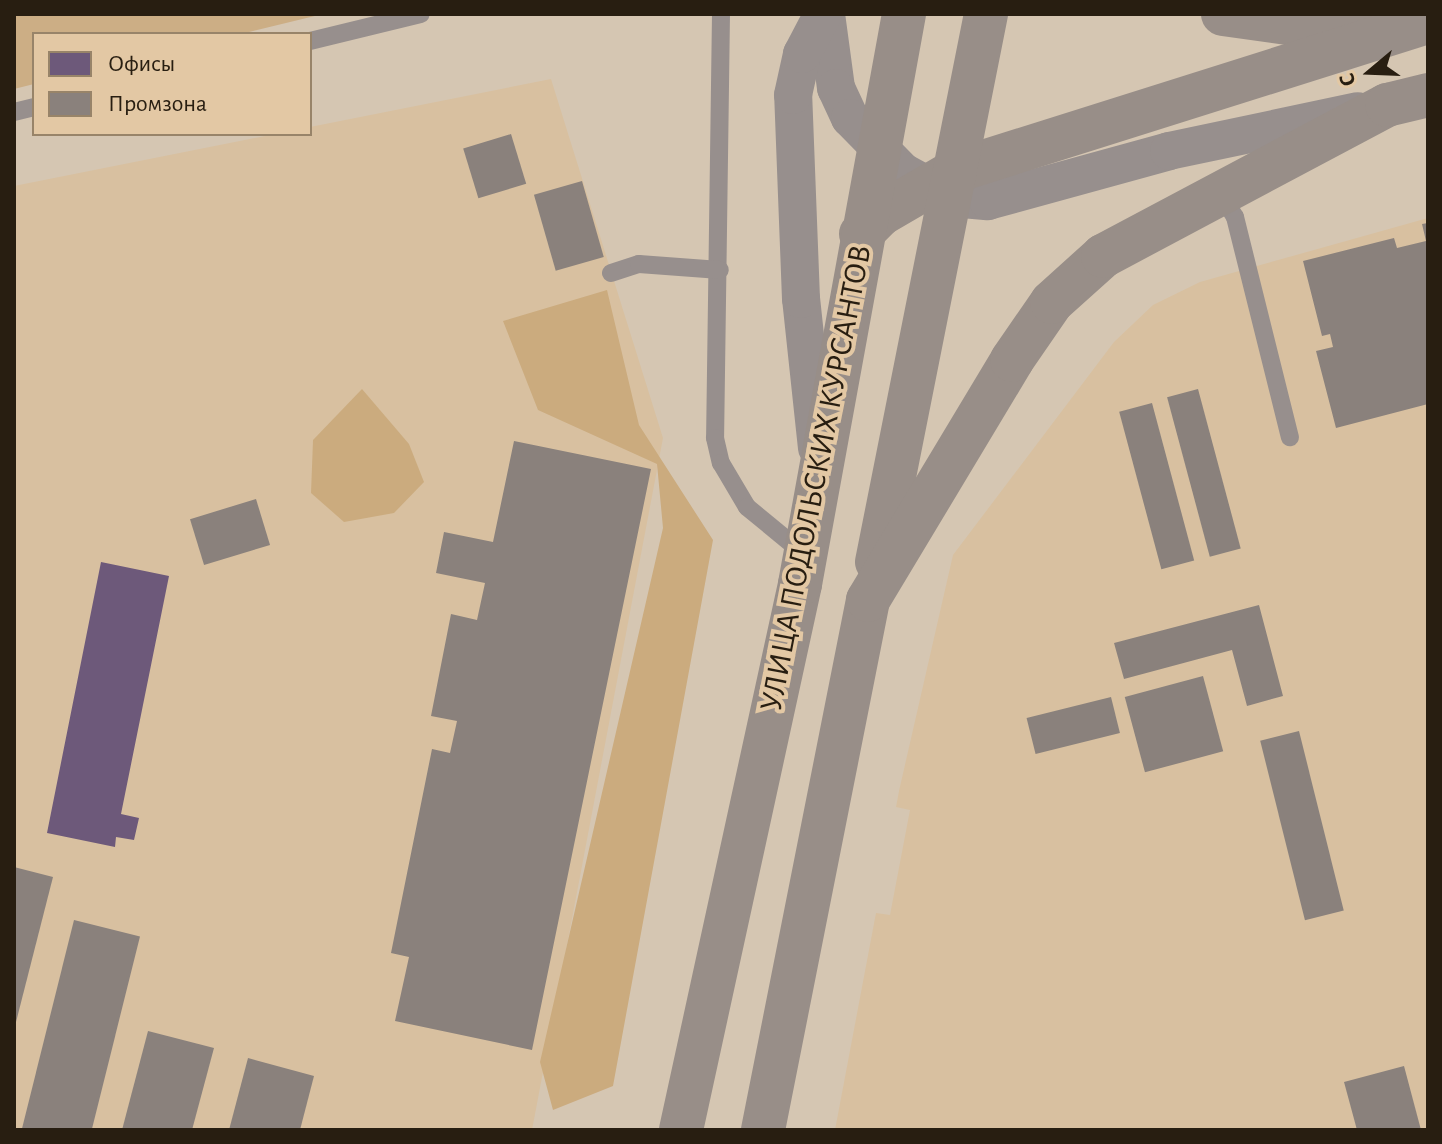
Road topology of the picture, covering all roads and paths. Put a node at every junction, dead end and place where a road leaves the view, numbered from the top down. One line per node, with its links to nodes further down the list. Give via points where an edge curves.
1 (421, 14): 9 (lane)
2 (721, 14): 15 (lane)
3 (824, 14): 11 (street, via 836,88 850,118); 18 (street, via 802,54 793,95 801,299)
4 (904, 14): 11 (main road)
5 (986, 14): 12 (main road)
6 (1223, 14): 8 (main road)
7 (1428, 22): 8 (main road, УЛИЦА ПОДОЛЬСКИХ КУРСАНТОВ)
8 (1377, 35): 12 (main road, УЛИЦА ПОДОЛЬСКИХ КУРСАНТОВ)
9 (312, 41)
10 (1408, 100): 12 (street, via 1169,151 988,201); 13 (main road)
11 (878, 150): 12 (street); 14 (main road)
12 (943, 185): 14 (main road, УЛИЦА ПОДОЛЬСКИХ КУРСАНТОВ); 20 (main road)
13 (1220, 193): 17 (lane, via 1235,217); 20 (main road, via 1103,256 1052,302)
14 (861, 234): 18 (main road, УЛИЦА ПОДОЛЬСКИХ КУРСАНТОВ)
15 (720, 270): 16 (lane, via 639,264); 19 (lane, via 715,438 721,463 747,507)
16 (611, 273)
17 (1290, 437)
18 (819, 460): 19 (main road, УЛИЦА ПОДОЛЬСКИХ КУРСАНТОВ)
19 (805, 555): 21 (main road, УЛИЦА ПОДОЛЬСКИХ КУРСАНТОВ)
20 (872, 592): 22 (main road)
21 (681, 1130)
22 (763, 1130)

